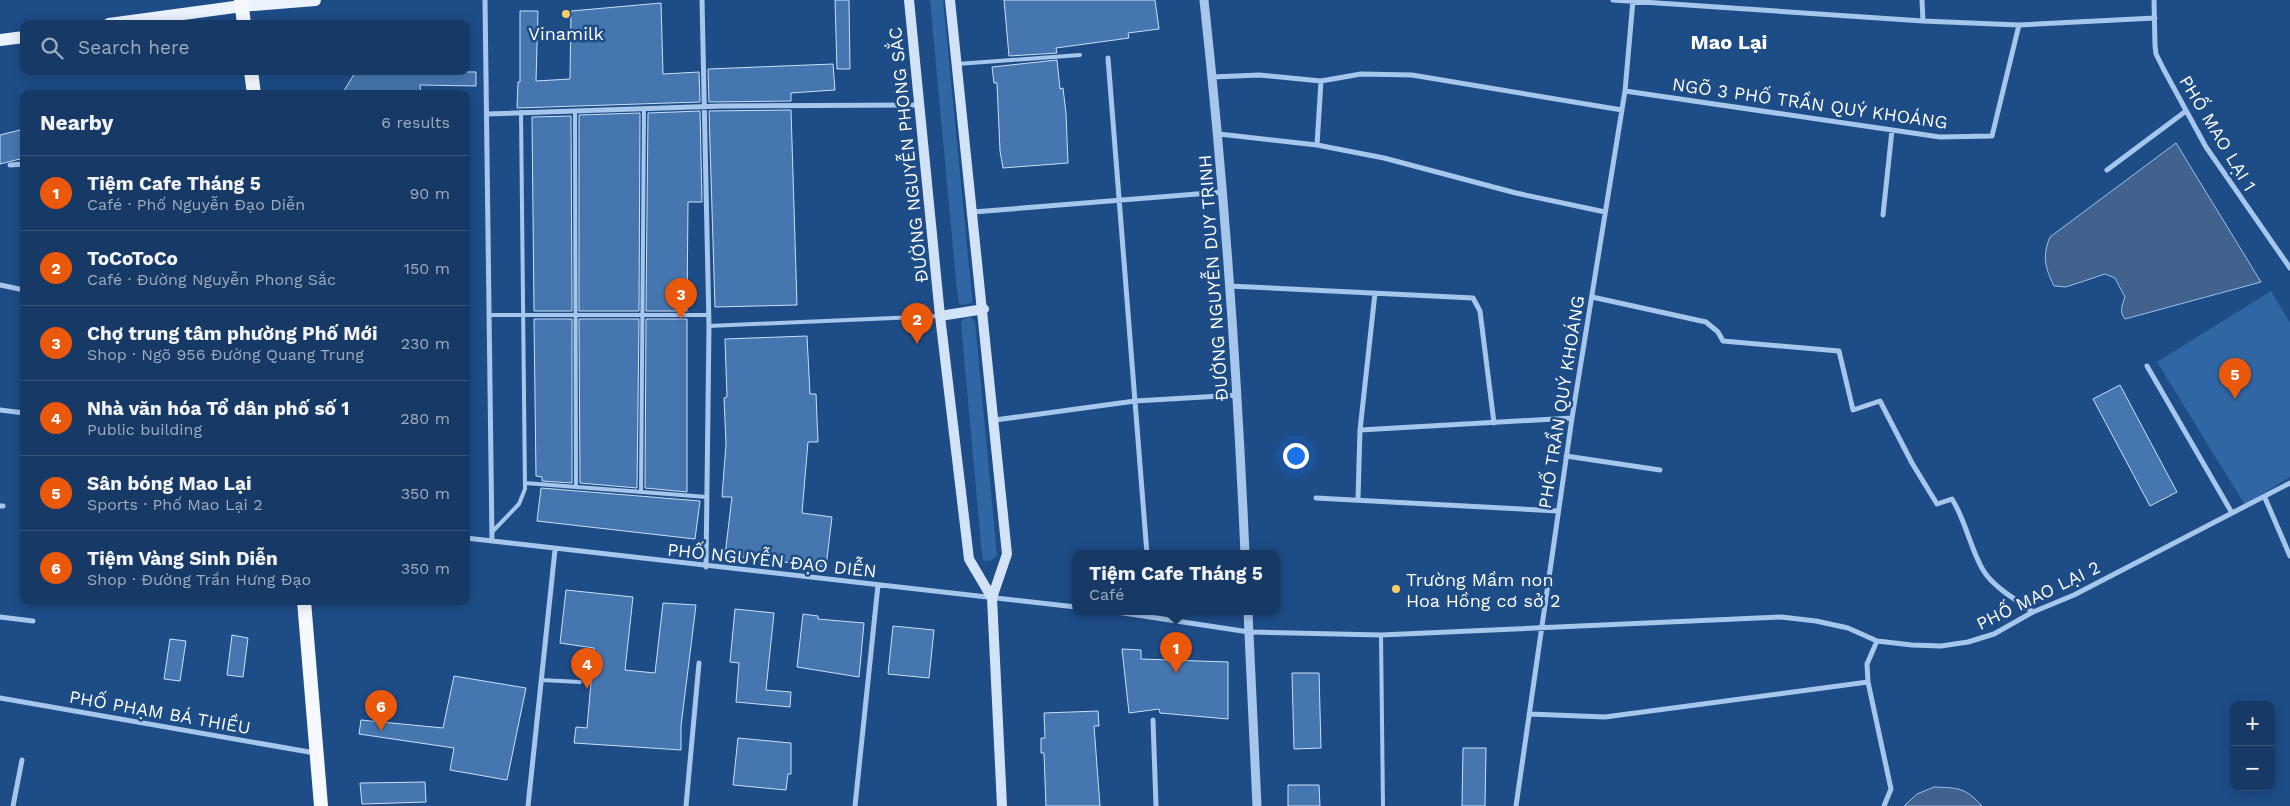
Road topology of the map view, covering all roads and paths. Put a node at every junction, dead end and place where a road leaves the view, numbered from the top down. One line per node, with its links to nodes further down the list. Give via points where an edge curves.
1 (315, 0): 11 (main road)
2 (485, 0): 34 (street)
3 (702, 0): 28 (street)
4 (909, 0): 27 (main road, ĐƯỜNG NGUYỄN PHONG SẮC)
5 (950, 0): 21 (main road, ĐƯỜNG NGUYỄN PHONG SẮC)
6 (1204, 0): 23 (street, ĐƯỜNG NGUYỄN DUY TRINH)
7 (1613, 0): 10 (street)
8 (1922, 0): 15 (street)
9 (2154, 0): 12 (street, PHỐ MAO LẠI 1)
10 (1632, 1): 15 (street); 26 (street, PHỐ TRẦN QUÝ KHOÁNG)
11 (242, 3): 13 (main road); 14 (highway)
12 (2155, 18): 16 (street); 32 (street, PHỐ MAO LẠI 1, via 2156,54)
13 (134, 20)
14 (244, 20)
15 (1923, 21): 16 (street)
16 (2019, 25): 35 (street, NGÕ 3 PHỐ TRẦN QUÝ KHOÁNG, via 1992,136 1940,137)
17 (20, 37): 18 (main road)
18 (0, 40)
19 (1080, 55): 21 (lane)
20 (1108, 58): 42 (street)
21 (957, 64): 43 (main road, ĐƯỜNG NGUYỄN PHONG SẮC)
22 (252, 75): 25 (highway)
23 (1212, 78): 24 (street, via 1259,75); 36 (street, ĐƯỜNG NGUYỄN DUY TRINH)
24 (1321, 81): 30 (street, via 1361,74 1412,75); 37 (street)
25 (253, 90)
26 (1625, 90): 30 (street, PHỐ TRẦN QUÝ KHOÁNG); 35 (street, NGÕ 3 PHỐ TRẦN QUÝ KHOÁNG)
27 (918, 105): 28 (street); 58 (main road, ĐƯỜNG NGUYỄN PHONG SẮC)
28 (704, 107): 29 (street); 57 (street)
29 (644, 109): 31 (street); 56 (lane)
30 (1622, 110): 44 (street, PHỐ TRẦN QUÝ KHOÁNG)
31 (575, 111): 33 (street); 55 (lane)
32 (2186, 111): 40 (street); 46 (street, PHỐ MAO LẠI 1, via 2206,147)
33 (521, 112): 34 (street); 54 (lane)
34 (487, 114): 53 (street)
35 (1892, 130): 45 (street)
36 (1219, 134): 37 (street); 41 (street, ĐƯỜNG NGUYỄN DUY TRINH)
37 (1317, 145): 44 (street)
38 (20, 164): 39 (street)
39 (10, 165)
40 (2107, 170)
41 (1222, 192): 42 (street); 48 (street, ĐƯỜNG NGUYỄN DUY TRINH)
42 (1119, 200): 43 (street); 62 (street)
43 (973, 212): 52 (main road, ĐƯỜNG NGUYỄN PHONG SẮC)
44 (1606, 212): 51 (street, PHỐ TRẦN QUÝ KHOÁNG)
45 (1884, 215)
46 (2290, 268)
47 (0, 285): 49 (street)
48 (1229, 286): 50 (street); 61 (street, ĐƯỜNG NGUYỄN DUY TRINH)
49 (20, 289)
50 (1375, 293): 67 (street, via 1473,298 1480,311); 68 (street)
51 (1592, 297): 65 (street, PHỐ TRẦN QUÝ KHOÁNG); 93 (street, via 1706,322 1723,341 1839,350 1853,410 1880,401 1937,504 1952,499 1960,511 1983,570 2006,593)
52 (984, 309): 58 (main road); 66 (main road, ĐƯỜNG NGUYỄN PHONG SẮC)
53 (490, 315): 54 (lane); 81 (street)
54 (523, 315): 55 (lane); 71 (lane)
55 (576, 315): 56 (lane); 73 (lane)
56 (642, 315): 57 (lane); 74 (lane)
57 (708, 315): 59 (street)
58 (940, 316): 59 (lane); 90 (main road, ĐƯỜNG NGUYỄN PHONG SẮC, via 969,559)
59 (709, 326): 75 (street)
60 (2147, 366): 80 (street)
61 (1238, 395): 62 (street); 86 (street, ĐƯỜNG NGUYỄN DUY TRINH)
62 (1135, 401): 66 (street); 85 (street)
63 (0, 410): 64 (street)
64 (20, 412)
65 (1572, 418): 67 (street); 69 (street, PHỐ TRẦN QUÝ KHOÁNG)
66 (995, 420): 90 (main road, ĐƯỜNG NGUYỄN PHONG SẮC, via 1007,554)
67 (1494, 423): 68 (street)
68 (1360, 430): 78 (street)
69 (1566, 456): 70 (street); 79 (street, PHỐ TRẦN QUÝ KHOÁNG)
70 (1660, 470)
71 (525, 483): 73 (lane); 81 (lane, via 519,504)
72 (2290, 483): 77 (street, PHỐ MAO LẠI 2)
73 (576, 487): 74 (lane)
74 (641, 492): 75 (lane)
75 (707, 497): 88 (street)
76 (1316, 498): 78 (street)
77 (2264, 498): 80 (street, PHỐ MAO LẠI 2); 87 (street)
78 (1358, 499): 79 (street)
79 (1558, 511): 98 (street, PHỐ TRẦN QUÝ KHOÁNG)
80 (2232, 513): 93 (street, PHỐ MAO LẠI 2, via 2074,595)
81 (492, 532): 83 (street)
82 (470, 538): 83 (street, PHỐ NGUYỄN ĐẠO DIỄN)
83 (492, 541): 84 (street, PHỐ NGUYỄN ĐẠO DIỄN)
84 (555, 550): 88 (street, PHỐ NGUYỄN ĐẠO DIỄN); 103 (street)
85 (1147, 550)
86 (1245, 550)
87 (2290, 556)
88 (706, 567): 89 (street, PHỐ NGUYỄN ĐẠO DIỄN)
89 (878, 585): 90 (street, PHỐ NGUYỄN ĐẠO DIỄN); 115 (street)
90 (992, 598): 92 (street, PHỐ NGUYỄN ĐẠO DIỄN); 116 (main road, ĐƯỜNG NGUYỄN PHONG SẮC)
91 (304, 605): 109 (highway)
92 (1072, 607)
93 (2033, 612): 101 (street, PHỐ MAO LẠI 2, via 1994,634 1968,642 1922,646)
94 (1157, 615): 99 (street)
95 (1248, 615): 99 (street)
96 (0, 617): 97 (street)
97 (33, 621)
98 (1541, 627): 100 (street); 101 (street, PHỐ MAO LẠI 2, via 1781,617 1848,628); 107 (street, PHỐ TRẦN QUÝ KHOÁNG)
99 (1249, 632): 100 (street); 118 (street)
100 (1381, 635): 119 (lane)
101 (1877, 641): 105 (street, via 1867,664)
102 (699, 664): 114 (street)
103 (541, 680): 104 (lane); 113 (street)
104 (580, 682)
105 (1868, 682): 107 (street, via 1605,717); 121 (street, via 1891,789)
106 (0, 698): 109 (street, PHỐ PHẠM BÁ THIỀU)
107 (1529, 714): 120 (street, PHỐ TRẦN QUÝ KHOÁNG)
108 (1153, 720): 117 (street)
109 (316, 753): 112 (highway)
110 (22, 760): 111 (street)
111 (13, 806)
112 (321, 806)
113 (528, 806)
114 (686, 806)
115 (855, 806)
116 (1002, 806)
117 (1156, 806)
118 (1257, 806)
119 (1383, 806)
120 (1516, 806)
121 (1884, 806)

